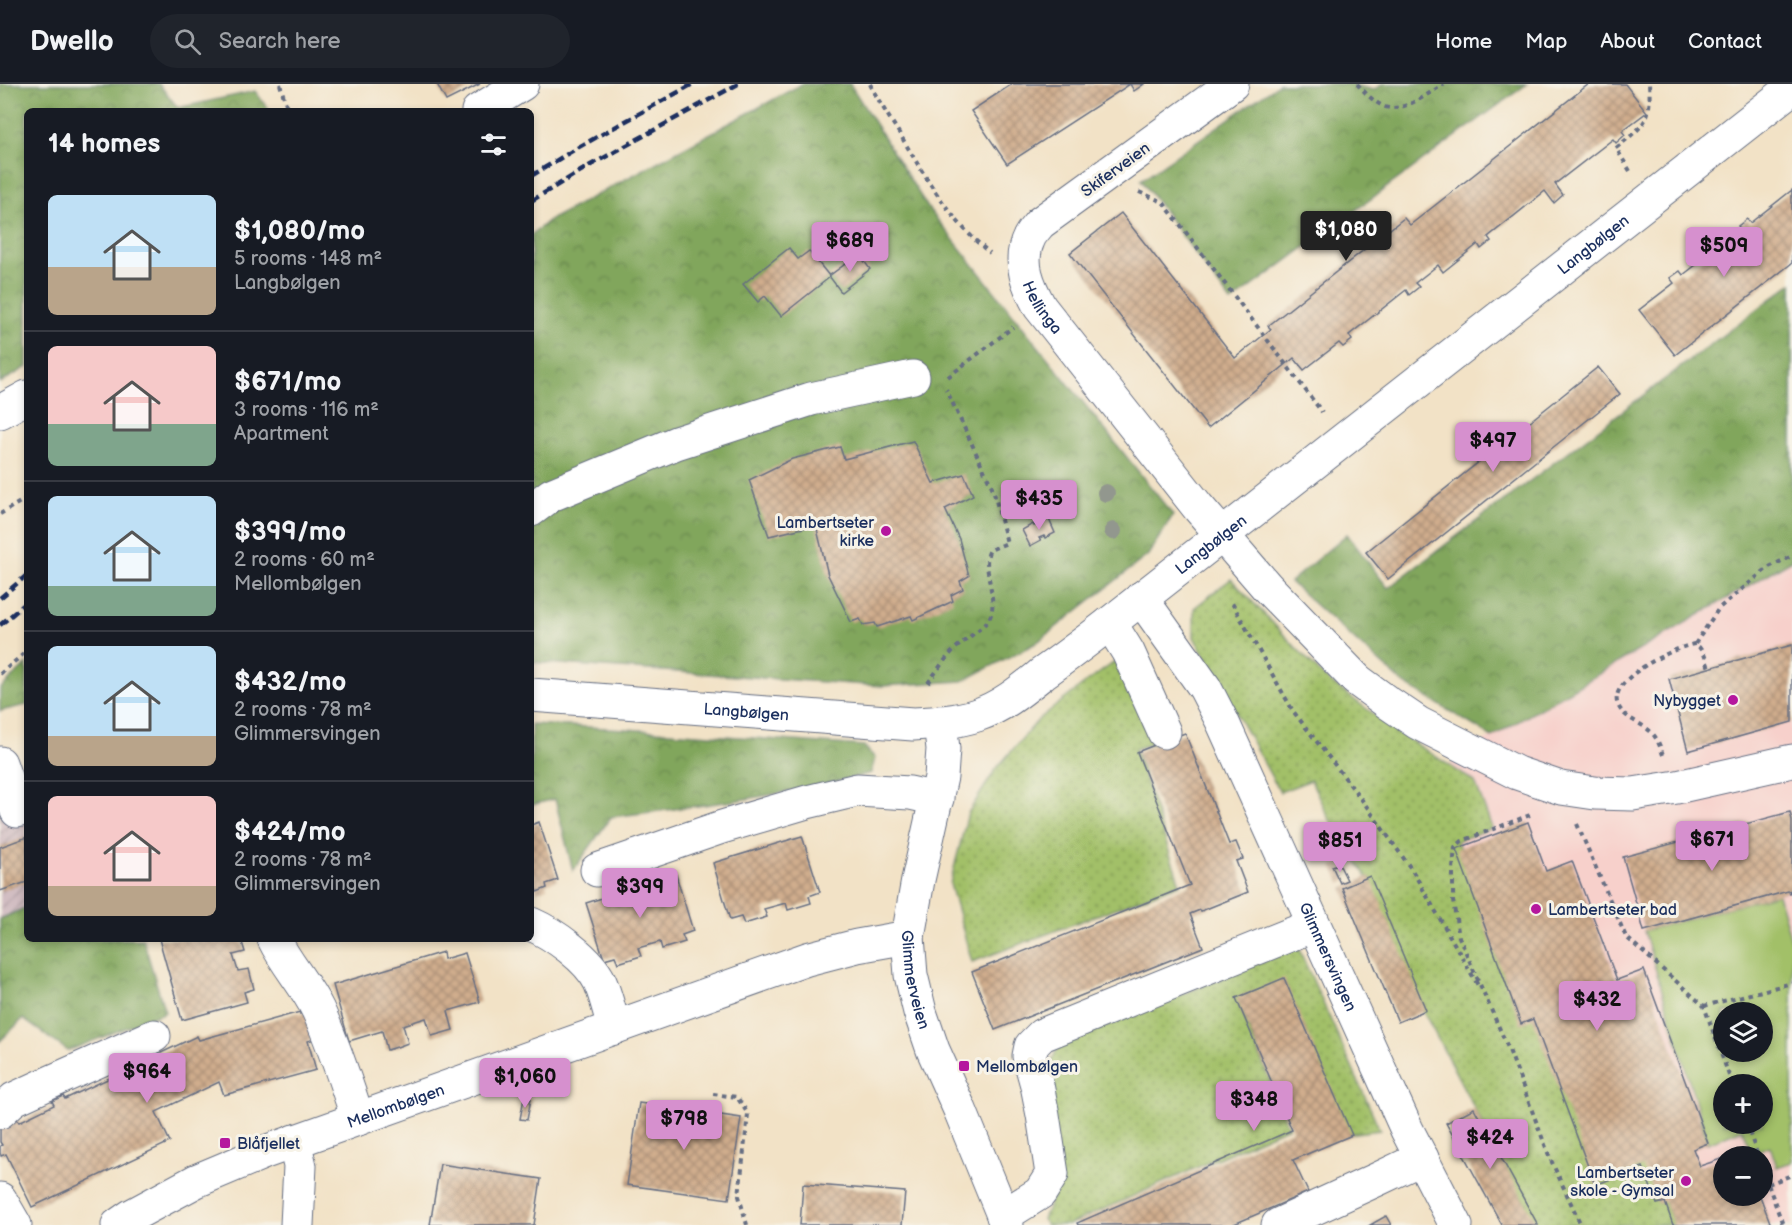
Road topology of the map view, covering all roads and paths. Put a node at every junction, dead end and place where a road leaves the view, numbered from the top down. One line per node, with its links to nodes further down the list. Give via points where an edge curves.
1 (280, 84): 9 (path)
2 (522, 84): 10 (street)
3 (1232, 84): 13 (street, Skiferveien, via 1040,223 1029,237 1024,253)
4 (1357, 84): 5 (path, via 1385,108 1420,99)
5 (1444, 84)
6 (1649, 84): 11 (path, via 1645,122 1616,148)
7 (871, 86): 13 (path, Hellinga, via 916,162 966,230 1003,263)
8 (1792, 88): 22 (street, Langbølgen)
9 (287, 108)
10 (483, 108)
11 (1630, 171)
12 (1130, 188): 18 (path, via 1163,202)
13 (1025, 271): 14 (street, Hellinga)
14 (1040, 307): 22 (street, Hellinga); 31 (path, via 942,382 993,489 1007,543 990,550 986,557 992,603 988,620 953,651)
15 (913, 377): 20 (street, via 811,399 676,443 551,495)
16 (24, 399): 17 (street)
17 (0, 412)
18 (1323, 413)
19 (24, 500): 21 (path)
20 (534, 508)
21 (0, 514)
22 (1222, 534): 24 (street, Langbølgen); 39 (street, Hellinga, via 1301,624 1357,680 1418,723)
23 (1792, 556): 27 (path, via 1769,567 1719,608)
24 (1141, 598): 26 (street, Langbølgen); 46 (street, Glimmersvingen, via 1205,688)
25 (1230, 599): 50 (path, via 1293,711 1412,870)
26 (1110, 623): 33 (street, Langbølgen, via 994,708); 34 (street, via 1128,652)
27 (1695, 644): 29 (path); 38 (path, via 1649,663 1628,679 1616,697 1623,713 1652,732 1658,741)
28 (24, 654): 30 (path)
29 (1709, 668)
30 (0, 674)
31 (928, 683)
32 (534, 695): 33 (street, Langbølgen, via 913,724)
33 (939, 722): 40 (street, Glimmerveien, via 943,750)
34 (1164, 732)
35 (24, 755): 37 (street)
36 (1792, 761): 38 (street, Hellinga)
37 (0, 763): 41 (street)
38 (1672, 788): 39 (street, Hellinga, via 1634,794)
39 (1564, 794): 50 (path, via 1455,847 1453,901 1459,937); 51 (path, via 1626,937)
40 (937, 798): 42 (street, via 857,790 722,827); 47 (street, Glimmerveien)
41 (15, 813)
42 (597, 870)
43 (1790, 890): 44 (path)
44 (1792, 898)
45 (534, 925): 52 (street, via 548,931 587,965 599,981)
46 (1314, 925): 59 (street, Glimmersvingen); 64 (street, via 1042,1035 1031,1046 1029,1056 1052,1174 1040,1192)
47 (908, 937): 52 (street, Mellombølgen, via 807,959); 64 (street, Glimmerveien, via 911,975 920,1012)
48 (275, 942): 57 (street, via 318,1009)
49 (1792, 983): 51 (path)
50 (1489, 1005): 71 (path)
51 (1704, 1006): 54 (path)
52 (614, 1028): 57 (street, Mellombølgen)
53 (154, 1036): 56 (street, via 42,1086)
54 (1728, 1074)
55 (713, 1094): 68 (path, via 737,1097 748,1114 739,1196)
56 (0, 1112)
57 (358, 1119): 58 (street, Mellombølgen)
58 (294, 1141): 66 (street, Mellombølgen, via 196,1181); 67 (street, via 300,1166)
59 (1422, 1158): 69 (street); 70 (street, Glimmersvingen)
60 (1792, 1175): 61 (path)
61 (1773, 1182)
62 (1773, 1198): 72 (path)
63 (0, 1199): 65 (street)
64 (1005, 1221)
65 (15, 1225)
66 (118, 1225)
67 (297, 1225)
68 (747, 1225)
69 (1278, 1225)
70 (1456, 1225)
71 (1581, 1225)
72 (1783, 1225)

